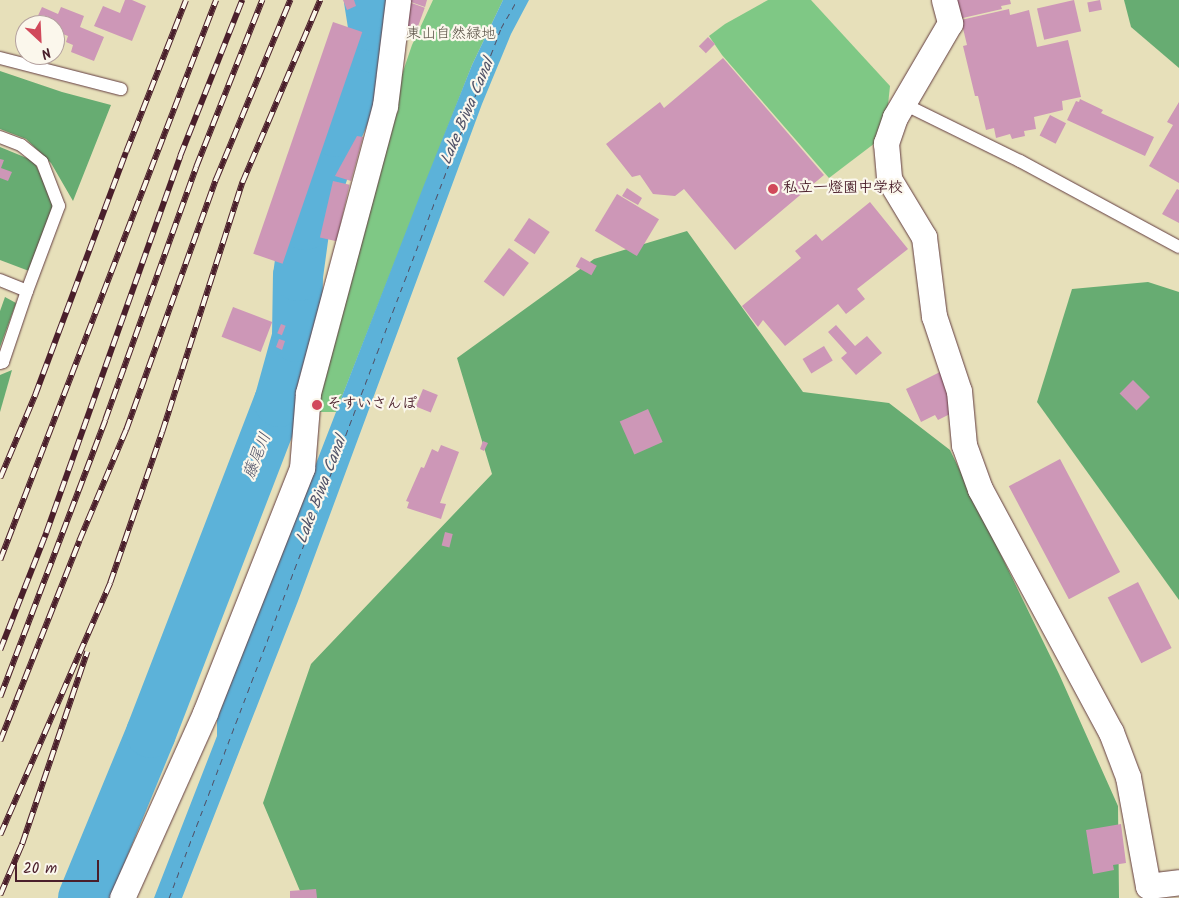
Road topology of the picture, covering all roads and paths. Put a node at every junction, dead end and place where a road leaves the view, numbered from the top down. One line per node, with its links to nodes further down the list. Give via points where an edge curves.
1 (398, 0): 12 (street, via 386,106 308,393 302,468 205,713)
2 (944, 0): 5 (street, via 950,23)
3 (0, 58): 4 (lane)
4 (121, 89)
5 (904, 104): 7 (lane); 11 (street, via 886,143 889,179 924,237 934,316 959,391 964,445 980,489 1111,732 1128,777 1148,886)
6 (0, 137): 9 (lane, via 21,145 42,162 59,206)
7 (1179, 247)
8 (0, 280): 9 (lane)
9 (27, 291): 10 (lane)
10 (0, 363)
11 (1179, 882)
12 (122, 898)

